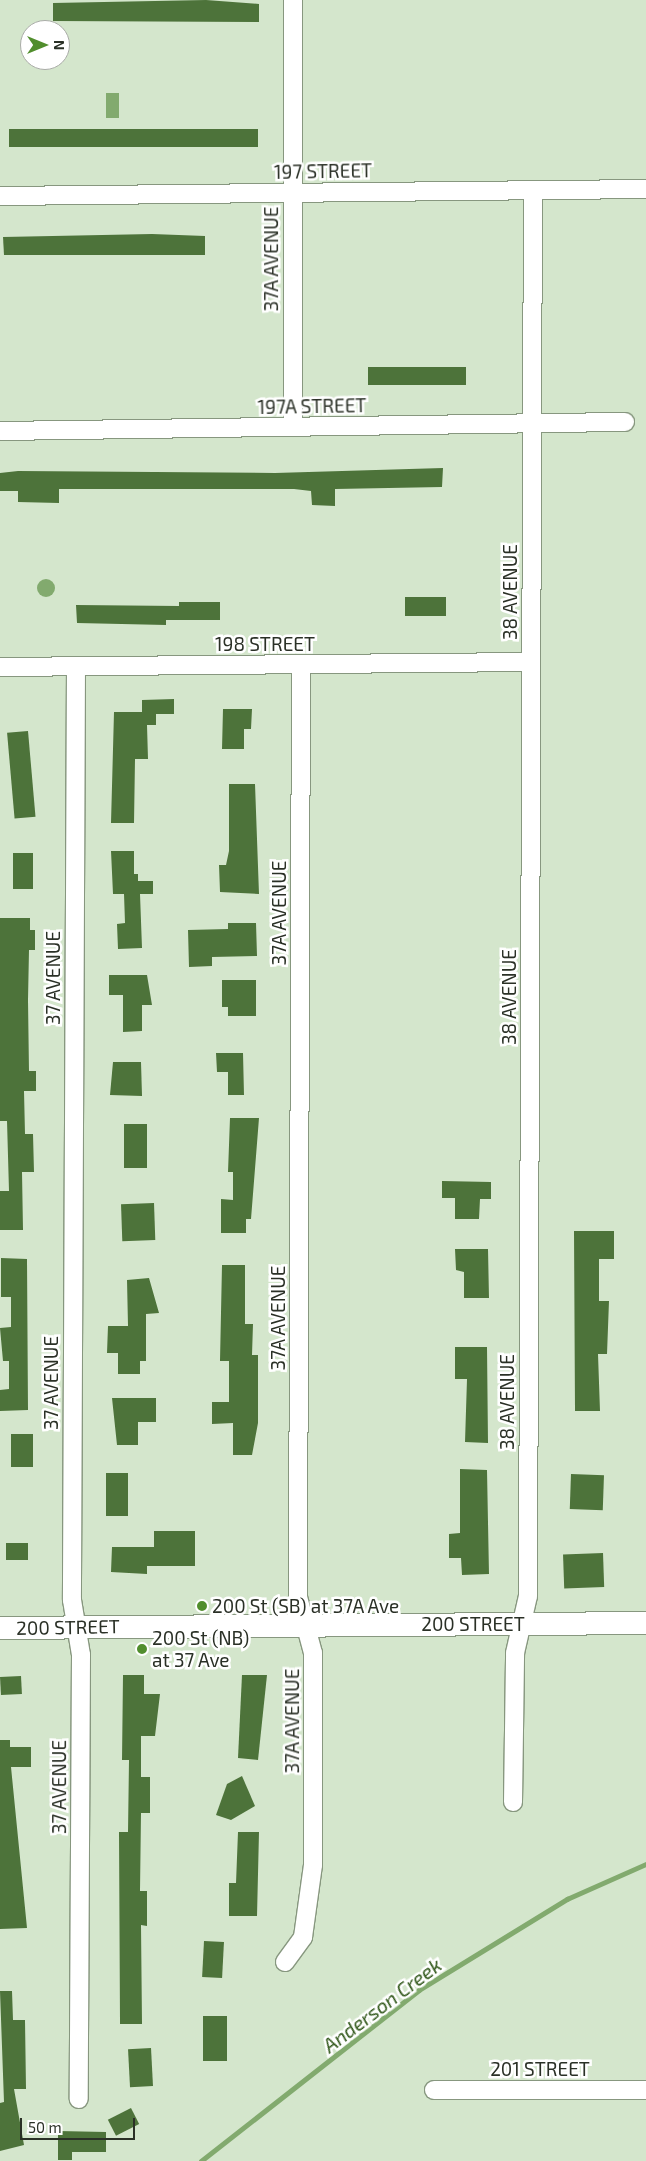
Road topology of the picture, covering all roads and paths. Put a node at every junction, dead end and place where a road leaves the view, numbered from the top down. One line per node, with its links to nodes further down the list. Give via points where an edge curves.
1 (293, 0): 4 (street, 37A AVENUE)
2 (646, 189): 3 (street, 197 STREET)
3 (533, 190): 4 (street, 197 STREET); 7 (street, 38 AVENUE)
4 (292, 192): 5 (street, 197 STREET); 8 (street, 37A AVENUE)
5 (0, 196)
6 (624, 422): 7 (street, 197A STREET)
7 (531, 426): 8 (street, 197A STREET); 10 (street, 38 AVENUE)
8 (293, 427): 9 (street, 197A STREET)
9 (0, 431)
10 (531, 662): 12 (street, 198 STREET); 15 (street, 38 AVENUE, via 528,1586)
11 (76, 666): 12 (street, 198 STREET); 13 (street, 198 STREET); 17 (street, 37 AVENUE, via 72,1600)
12 (301, 666): 16 (street, 37A AVENUE, via 298,1597)
13 (0, 667)
14 (646, 1623): 15 (main road, 200 STREET)
15 (522, 1624): 16 (main road, 200 STREET); 19 (street, 38 AVENUE, via 515,1654)
16 (305, 1625): 17 (main road, 200 STREET); 20 (street, 37A AVENUE, via 313,1653 313,1865 303,1937)
17 (76, 1627): 18 (main road, 200 STREET); 23 (street, 37 AVENUE, via 81,1655)
18 (0, 1628)
19 (513, 1802)
20 (285, 1962)
21 (434, 2090): 22 (street, 201 STREET)
22 (646, 2090)
23 (79, 2099)

